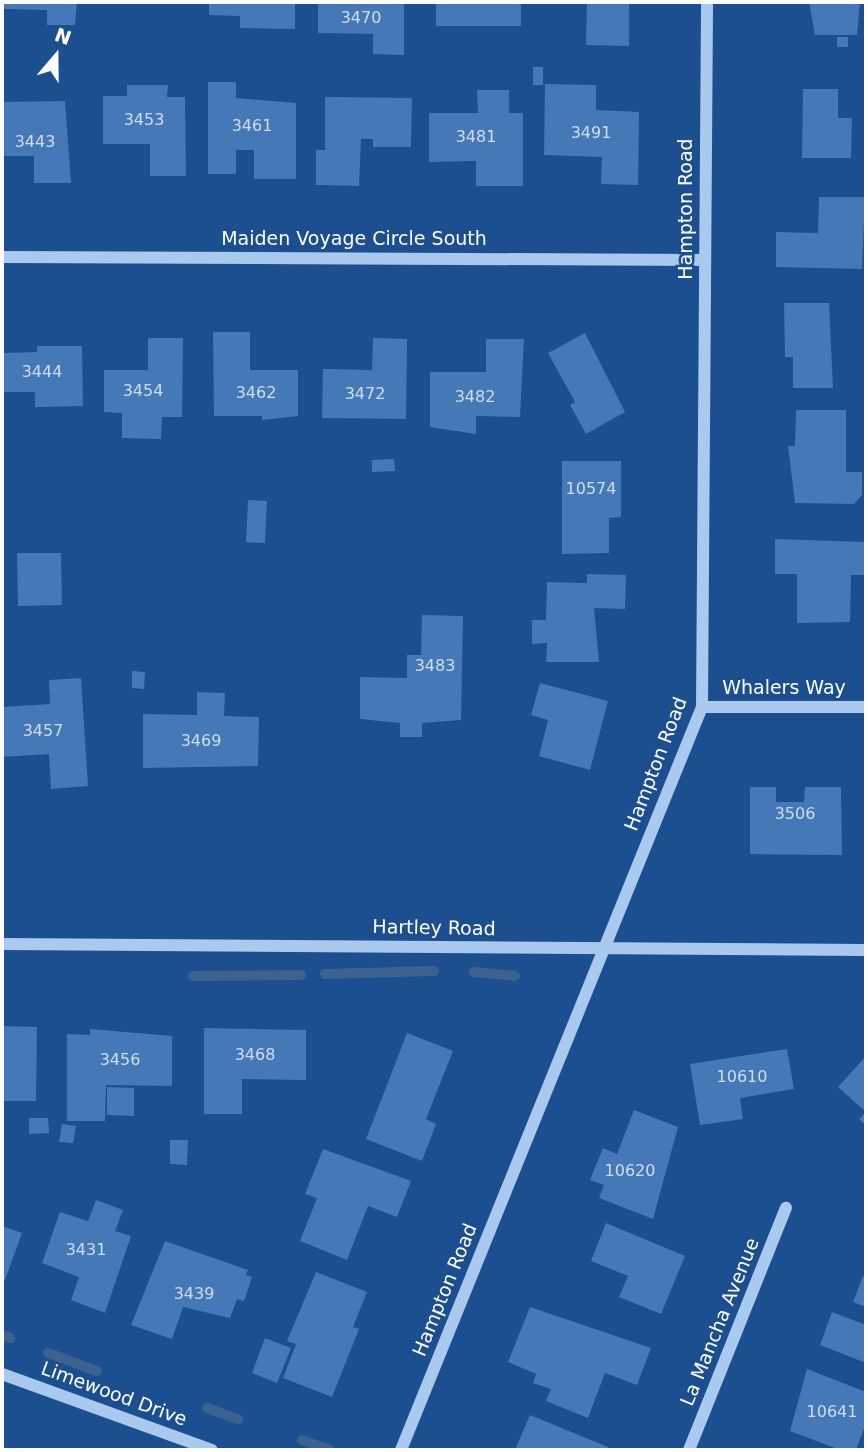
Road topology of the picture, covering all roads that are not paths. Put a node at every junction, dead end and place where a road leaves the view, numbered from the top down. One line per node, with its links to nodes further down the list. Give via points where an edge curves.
1 (707, 2): 3 (street, Hampton Road)
2 (2, 257): 3 (street, Maiden Voyage Circle South)
3 (705, 260): 4 (street, Hampton Road)
4 (702, 707): 5 (street, Whalers Way); 7 (street, Hampton Road)
5 (866, 707)
6 (2, 944): 7 (street, Hartley Road)
7 (603, 949): 8 (street, Hartley Road); 12 (street, Hampton Road)
8 (866, 950)
9 (786, 1208): 13 (street, La Mancha Avenue)
10 (2, 1374): 11 (street, Limewood Drive)
11 (212, 1450)
12 (401, 1450)
13 (690, 1450)

